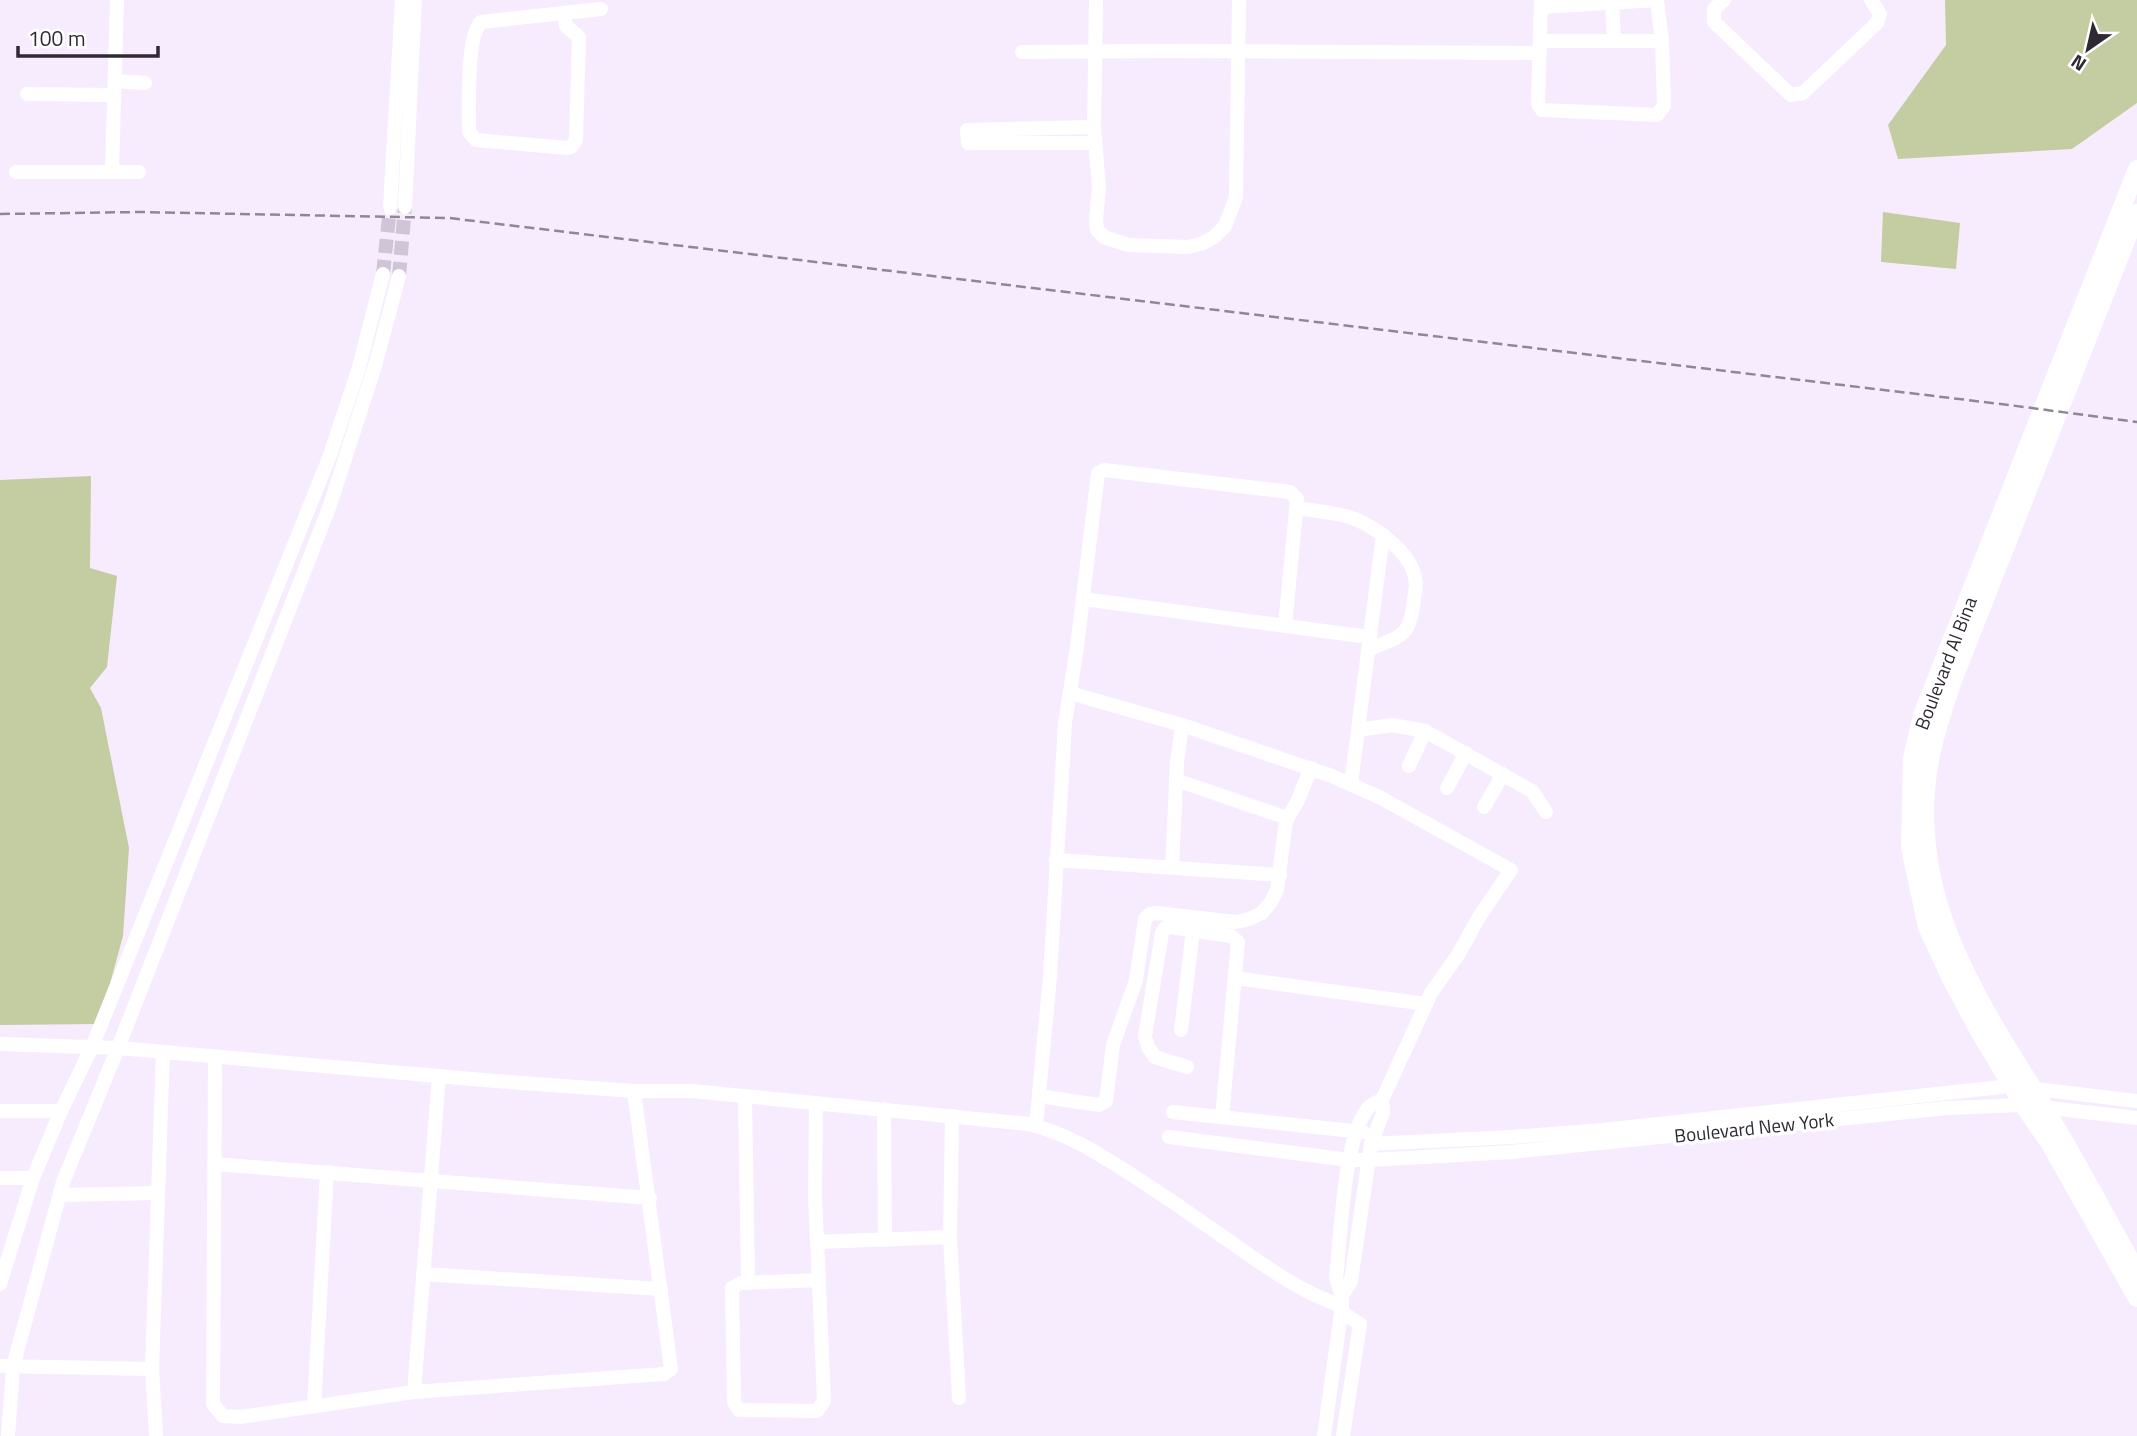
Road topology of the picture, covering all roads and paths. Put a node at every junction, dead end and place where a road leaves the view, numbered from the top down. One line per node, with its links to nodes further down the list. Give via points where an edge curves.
1 (117, 0): 20 (street)
2 (402, 0): 3 (street, via 398,207)
3 (415, 0)
4 (1096, 0): 16 (street)
5 (1239, 0): 18 (street)
6 (1724, 0): 7 (street, via 1714,9 1714,22 1791,95 1797,95 1877,23 1878,9)
7 (1871, 0)
8 (1657, 1): 10 (street); 14 (street)
9 (1541, 4): 10 (street); 15 (street)
10 (1612, 4): 13 (street)
11 (570, 9): 11 (street, via 476,26 469,132 476,140 567,148 574,144 579,37 566,26); 12 (street)
12 (601, 9)
13 (1614, 41): 14 (street); 15 (street)
14 (1662, 41): 15 (street, via 1664,106 1657,115 1542,110 1538,104)
15 (1540, 47): 18 (street)
16 (1095, 51): 17 (street); 18 (street); 22 (street)
17 (1023, 52)
18 (1239, 52): 23 (street, via 1236,197 1225,226 1214,237 1188,247 1129,245 1104,237 1097,230)
19 (145, 83): 20 (street)
20 (114, 88): 21 (street); 26 (street)
21 (27, 94)
22 (1094, 127): 23 (street); 23 (street, via 1023,136)
23 (1095, 143)
24 (2137, 169): 65 (main road, Boulevard Al Bina, via 1922,715 1912,758 1910,848 1927,927)
25 (16, 172): 26 (street)
26 (112, 172): 27 (street)
27 (139, 172)
28 (2137, 213): 66 (main road, Boulevard Al Bina, via 1952,683 1930,761 1927,853 1953,947)
29 (383, 274): 31 (street)
30 (398, 276): 31 (street)
31 (352, 412): 59 (street, via 329,458); 60 (street, via 329,508)
32 (1296, 508): 33 (street, via 1355,519); 34 (street, via 1296,497 1290,492 1102,471 1097,476); 35 (street)
33 (1383, 535): 36 (street); 36 (street, via 1413,571 1412,621 1404,633)
34 (1083, 599): 35 (street); 37 (street)
35 (1284, 626): 36 (street)
36 (1368, 644): 39 (street)
37 (1070, 693): 38 (street); 51 (street)
38 (1182, 725): 43 (street); 45 (street)
39 (1357, 730): 40 (street, via 1392,725); 46 (street)
40 (1424, 731): 41 (street); 42 (street)
41 (1466, 753): 44 (street); 47 (street)
42 (1409, 766)
43 (1311, 768): 46 (street); 50 (street)
44 (1503, 774): 48 (street); 49 (street, via 1532,791)
45 (1176, 780): 50 (street); 52 (street)
46 (1351, 784): 56 (street, via 1511,870)
47 (1447, 788)
48 (1484, 807)
49 (1546, 812)
50 (1287, 818): 53 (street)
51 (1056, 860): 52 (street); 69 (street)
52 (1172, 867): 53 (street)
53 (1279, 875): 69 (street, via 1271,902 1249,919 1147,916 1136,980 1112,1045 1106,1101 1099,1105)
54 (1193, 930): 55 (street, via 1237,939); 57 (street); 63 (street, via 1170,927 1162,933 1145,1035 1155,1057)
55 (1235, 978): 56 (street); 80 (street)
56 (1426, 1004): 70 (street)
57 (1181, 1030)
58 (0, 1044): 59 (street)
59 (92, 1047): 60 (street); 77 (street)
60 (118, 1048): 61 (street); 96 (street)
61 (163, 1052): 62 (street); 95 (street)
62 (215, 1057): 64 (street); 90 (street)
63 (1187, 1067)
64 (439, 1076): 67 (street); 94 (street)
65 (2011, 1086): 66 (street, Boulevard New York); 73 (main road, Boulevard Al Bina); 81 (street, Boulevard New York)
66 (2032, 1087): 71 (street, Boulevard New York); 74 (main road, Boulevard Al Bina)
67 (634, 1091): 68 (street); 97 (street)
68 (745, 1096): 72 (street); 104 (street)
69 (1039, 1096): 83 (street)
70 (1382, 1100): 84 (street, via 1369,1107); 86 (street, via 1383,1114)
71 (2137, 1101)
72 (816, 1103): 75 (street); 100 (street)
73 (2023, 1105): 74 (street, Boulevard New York); 81 (street, Boulevard New York); 107 (main road, Boulevard Al Bina)
74 (2043, 1106): 82 (street, Boulevard New York); 101 (main road, Boulevard Al Bina)
75 (884, 1110): 79 (street); 99 (street)
76 (0, 1111): 77 (street)
77 (61, 1111): 93 (street)
78 (1173, 1112): 80 (street, Boulevard New York)
79 (952, 1116): 83 (street); 98 (street)
80 (1222, 1117): 84 (street, Boulevard New York)
81 (1778, 1118): 87 (street, Boulevard New York)
82 (2137, 1118)
83 (1036, 1126): 108 (street, via 1093,1150 1286,1281)
84 (1356, 1132): 86 (street, Boulevard New York); 88 (street)
85 (1168, 1138): 88 (street, Boulevard New York)
86 (1373, 1138): 87 (street, Boulevard New York); 89 (street)
87 (1512, 1144): 89 (street, Boulevard New York)
88 (1350, 1160): 89 (street, Boulevard New York); 108 (street, via 1336,1278)
89 (1370, 1160): 108 (street)
90 (214, 1164): 91 (street); 113 (street, via 213,1404 223,1416 240,1418)
91 (327, 1172): 94 (street); 113 (street)
92 (0, 1178): 93 (street)
93 (33, 1178): 105 (street)
94 (430, 1181): 97 (street); 102 (street)
95 (158, 1193): 96 (street); 110 (street)
96 (60, 1195): 109 (street)
97 (650, 1198): 106 (street)
98 (950, 1237): 99 (street); 112 (street)
99 (885, 1240): 100 (street)
100 (817, 1242): 103 (street)
101 (2137, 1272)
102 (423, 1274): 106 (street); 111 (street)
103 (819, 1280): 104 (street); 104 (street, via 824,1401 817,1411 742,1412 734,1406 731,1291 737,1284)
104 (748, 1283)
105 (0, 1284)
106 (661, 1289): 111 (street, via 671,1369 664,1374)
107 (2137, 1298)
108 (1342, 1305): 116 (street); 117 (street, via 1360,1324)
109 (6, 1367): 110 (street); 114 (street)
110 (152, 1368): 115 (street)
111 (414, 1392): 113 (street)
112 (959, 1398)
113 (314, 1406)
114 (8, 1436)
115 (156, 1436)
116 (1324, 1436)
117 (1343, 1436)

